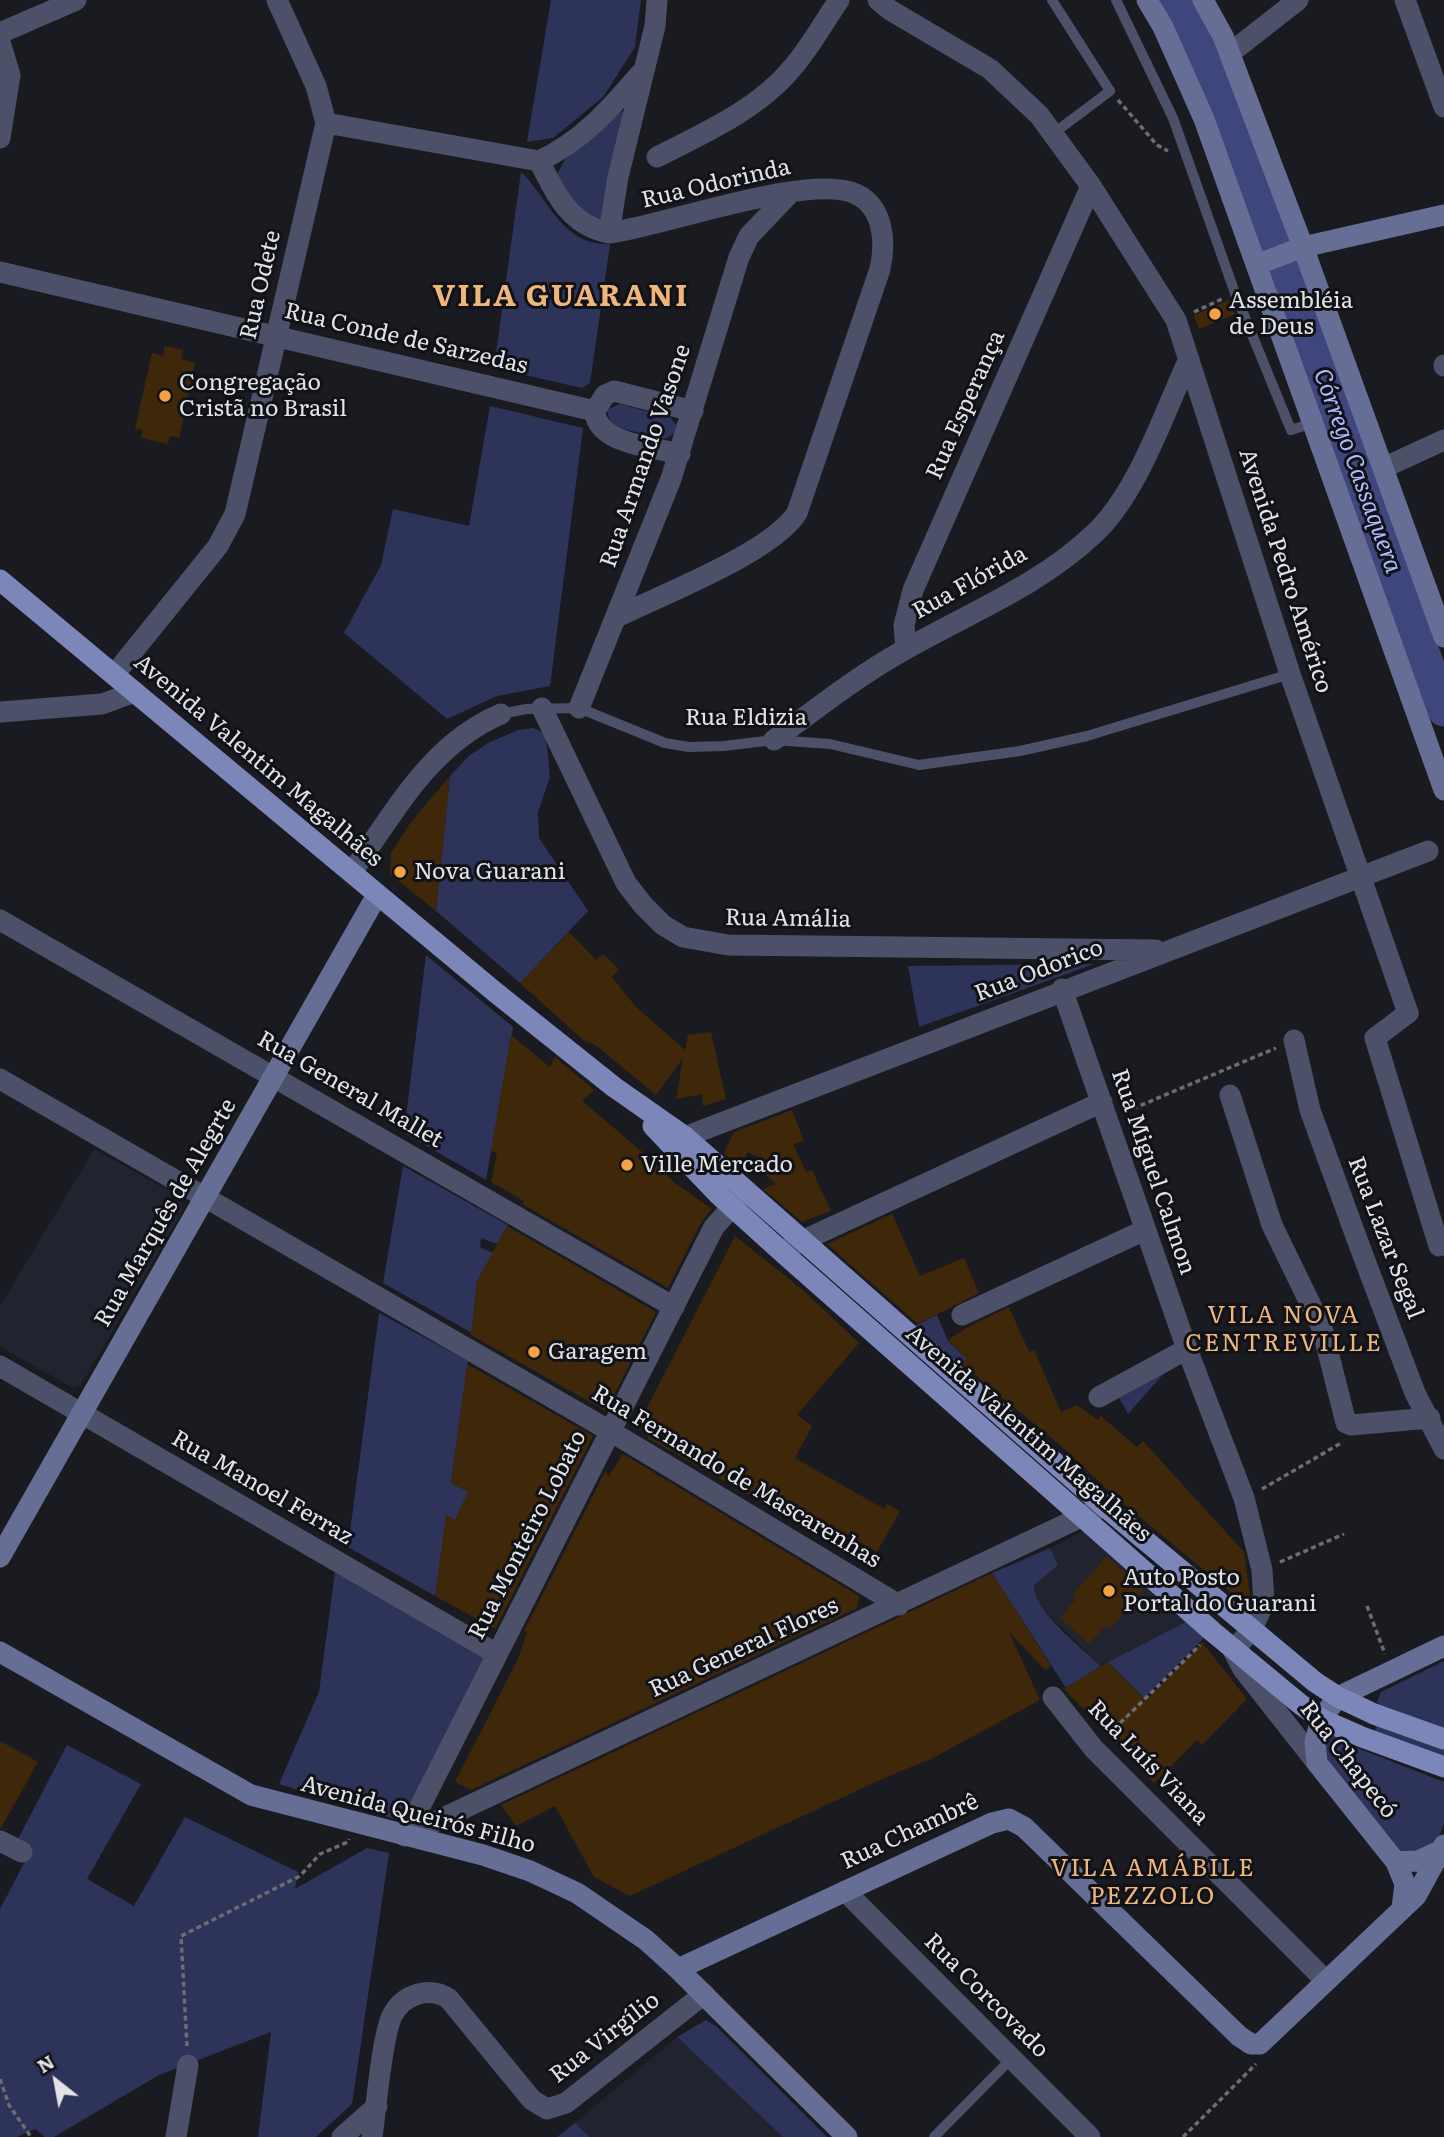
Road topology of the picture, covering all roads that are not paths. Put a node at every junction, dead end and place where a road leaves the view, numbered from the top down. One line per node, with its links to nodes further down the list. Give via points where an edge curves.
1 (76, 0): 12 (street)
2 (277, 0): 17 (street, Rua Odete, via 316,86)
3 (657, 0): 15 (street)
4 (839, 0): 20 (street, via 793,68 770,89 707,132)
5 (878, 0): 18 (street, Avenida Pedro Américo, via 990,69)
6 (1052, 0): 18 (lane, via 1110,91)
7 (1116, 0): 32 (lane, via 1189,159 1235,293 1291,430)
8 (1147, 0): 26 (main road)
9 (1203, 0): 14 (main road)
10 (1298, 0): 14 (street)
11 (1405, 0): 16 (street)
12 (0, 33)
13 (0, 42): 19 (street, via 10,75)
14 (1229, 54): 26 (main road)
15 (642, 73): 21 (street, via 576,141); 25 (street)
16 (1444, 107)
17 (326, 124): 21 (street); 28 (street, Rua Odete)
18 (1054, 133): 22 (street, Avenida Pedro Américo)
19 (0, 138)
20 (657, 157)
21 (539, 160): 25 (street, via 573,218)
22 (1091, 186): 29 (street, Avenida Pedro Américo, via 1176,320); 39 (street, Rua Esperança, via 913,590 904,625)
23 (791, 192): 25 (street, Rua Odorinda); 31 (street, Rua Armando Vasone, via 750,236 739,257); 37 (street, Rua Odorinda, via 854,192 872,206 883,246 877,282 797,513 785,529 761,546)
24 (1444, 215): 26 (main road)
25 (609, 233)
26 (1278, 257): 32 (main road); 35 (main road)
27 (0, 272): 28 (street, Rua Conde de Sarzedas)
28 (276, 336): 30 (street, Rua Conde de Sarzedas); 41 (street, Rua Odete, via 235,513 218,546)
29 (1189, 359): 39 (street, Rua Flórida, via 1131,481 1096,531 1022,589); 40 (street, Avenida Pedro Américo)
30 (595, 411): 31 (street, via 605,395 614,391); 34 (street, via 599,427 609,435)
31 (693, 411): 34 (street, Rua Armando Vasone)
32 (1313, 423): 48 (main road)
33 (1444, 440): 35 (street)
34 (680, 454): 37 (street, Rua Armando Vasone)
35 (1383, 468): 38 (main road)
36 (0, 580): 41 (main road, Avenida Valentim Magalhães)
37 (617, 617): 44 (street, Rua Armando Vasone)
38 (1444, 636)
39 (906, 649): 47 (street, Rua Flórida)
40 (1290, 674): 47 (lane, Rua Eldizia, via 1087,736 944,763 919,765 831,744); 51 (street, Avenida Pedro Américo)
41 (114, 675): 42 (main road, Avenida Valentim Magalhães)
42 (135, 692): 45 (street, via 102,704); 50 (main road, Avenida Valentim Magalhães)
43 (542, 708): 44 (lane, Rua Eldizia); 46 (lane, Rua Eldizia); 54 (street, Rua Amália, via 626,883 663,925 683,937 728,945)
44 (579, 708): 47 (lane, Rua Eldizia, via 665,743 689,747)
45 (0, 712)
46 (501, 714): 50 (street, Rua Eldizia, via 456,738 431,761)
47 (774, 740)
48 (1444, 790)
49 (1428, 851): 51 (street, Rua Odorico)
50 (352, 872): 52 (main road, Avenida Valentim Magalhães)
51 (1360, 877): 54 (street, Rua Odorico); 66 (street, Avenida Pedro Américo, via 1408,1013 1376,1038)
52 (377, 895): 57 (main road, Rua Marquês de Alegrte); 61 (main road, Avenida Valentim Magalhães)
53 (0, 920): 57 (street, Rua General Mallet)
54 (1167, 950): 55 (street, Rua Odorico)
55 (1062, 989): 60 (street, Rua Miguel Calmon); 61 (street, Rua Odorico)
56 (1294, 1040): 74 (street, Rua Lazar Segal, via 1317,1131 1415,1393)
57 (274, 1077): 62 (main road, Rua Marquês de Alegrte); 68 (street, Rua General Mallet)
58 (0, 1079): 62 (street, Rua Fernando de Mascarenhas)
59 (1230, 1095): 74 (street, via 1272,1225 1322,1328 1343,1417 1351,1425)
60 (1104, 1111): 64 (street, Rua Miguel Calmon); 65 (street)
61 (676, 1139): 63 (main road, Avenida Valentim Magalhães)
62 (205, 1197): 73 (main road, Rua Marquês de Alegrte); 75 (street, Rua Fernando de Mascarenhas)
63 (738, 1198): 65 (main road, Avenida Valentim Magalhães); 67 (main road, Avenida Valentim Magalhães); 68 (street, Rua Monteiro Lobato, via 714,1227)
64 (1145, 1230): 69 (street); 70 (street, Rua Miguel Calmon)
65 (802, 1241): 67 (street); 77 (main road, Avenida Valentim Magalhães)
66 (1441, 1245)
67 (782, 1252): 78 (main road, Avenida Valentim Magalhães)
68 (674, 1307): 75 (street, Rua Monteiro Lobato)
69 (962, 1315)
70 (1188, 1349): 72 (street); 81 (street, Rua Miguel Calmon, via 1244,1498 1262,1570 1264,1603)
71 (0, 1366): 73 (street, Rua Manoel Ferraz)
72 (1100, 1397)
73 (82, 1413): 79 (main road, Rua Marquês de Alegrte); 85 (street, Rua Manoel Ferraz)
74 (1430, 1418): 76 (street, Rua Lazar Segal)
75 (610, 1431): 80 (street, Rua Fernando de Mascarenhas); 85 (street, Rua Monteiro Lobato)
76 (1444, 1449)
77 (1104, 1506): 78 (street, Rua General Flores); 81 (main road, Avenida Valentim Magalhães)
78 (1083, 1517): 80 (street, Rua General Flores); 83 (main road, Avenida Valentim Magalhães)
79 (0, 1557)
80 (899, 1605): 92 (street, Rua General Flores)
81 (1251, 1630): 83 (street, Rua Miguel Calmon); 87 (main road, Avenida Valentim Magalhães)
82 (1444, 1646): 87 (main road)
83 (1233, 1650): 88 (main road, Avenida Valentim Magalhães); 90 (street, Rua Chapecó)
84 (0, 1652): 92 (main road, Avenida Queirós Filho, via 251,1795)
85 (497, 1654): 92 (street, Rua Monteiro Lobato)
86 (1053, 1697): 100 (street, Rua Luís Viana, via 1094,1749)
87 (1338, 1698): 88 (main road); 89 (main road, Avenida Valentim Magalhães)
88 (1321, 1719): 90 (main road, via 1315,1742); 91 (main road, Avenida Valentim Magalhães)
89 (1444, 1739)
90 (1317, 1763): 96 (main road, Rua Chapecó)
91 (1444, 1766)
92 (405, 1836): 99 (main road, Avenida Queirós Filho, via 530,1871 577,1893 646,1940)
93 (0, 1841): 95 (street)
94 (1443, 1848): 96 (main road, via 1418,1861); 98 (main road, via 1427,1880)
95 (22, 1853)
96 (1396, 1862): 98 (main road, Rua Chapecó, via 1405,1884)
97 (845, 1891): 99 (main road, Rua Chambrê); 100 (main road, Rua Chambrê, via 992,1822 1009,1819 1251,2044 1260,2044); 102 (street, Rua Corcovado)
98 (1402, 1908): 100 (main road)
99 (678, 1969): 101 (main road, Avenida Queirós Filho)
100 (1326, 1981)
101 (704, 1994): 104 (street, Rua Virgílio, via 566,2103 547,2109 532,2100 449,1999 425,1992 393,2013); 108 (main road, Avenida Queirós Filho)
102 (1012, 2058): 109 (lane); 110 (street, Rua Corcovado)
103 (188, 2065): 105 (street)
104 (377, 2106): 106 (street); 107 (street)
105 (176, 2137)
106 (342, 2137)
107 (372, 2137)
108 (847, 2137)
109 (934, 2137)
110 (1090, 2137)

